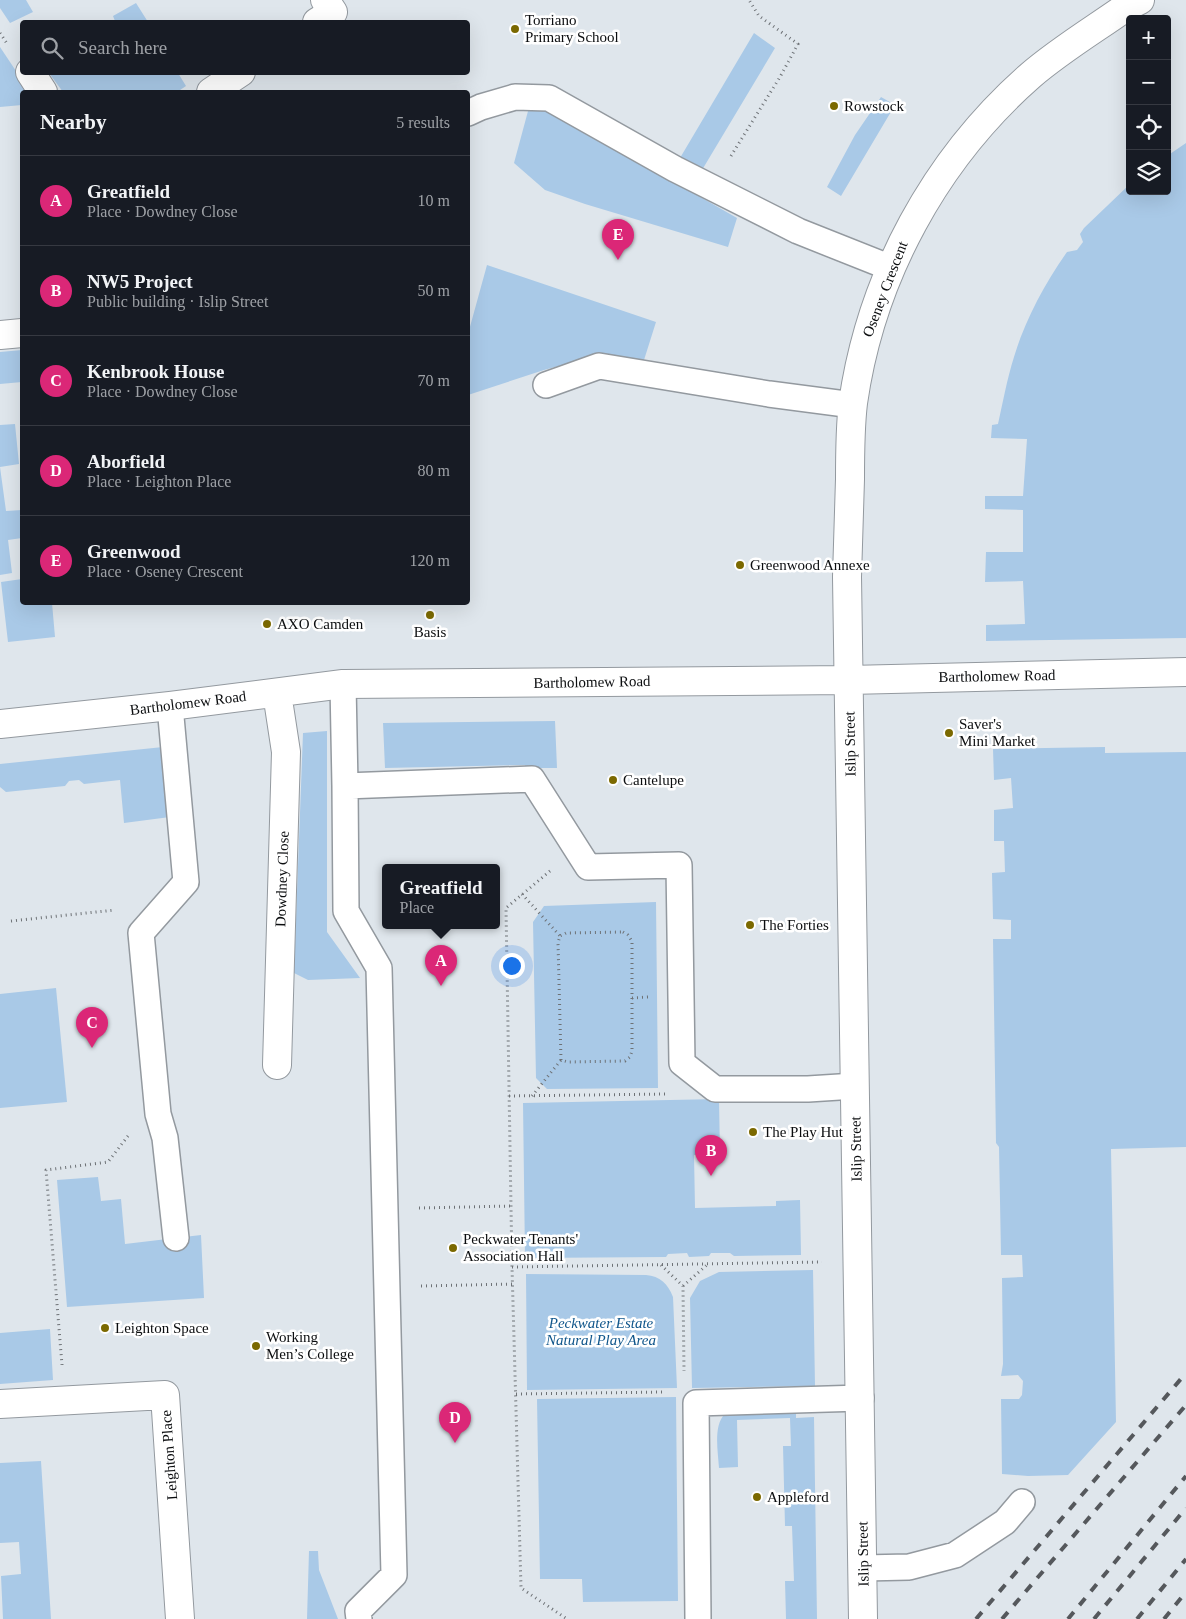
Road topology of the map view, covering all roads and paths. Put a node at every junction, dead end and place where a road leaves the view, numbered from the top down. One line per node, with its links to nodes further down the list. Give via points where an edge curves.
1 (325, 0): 4 (street, via 333,12)
2 (748, 0): 10 (path, via 759,16 798,44)
3 (1140, 0): 11 (street, Oseney Crescent, via 1032,74 988,118 933,187)
4 (320, 20)
5 (32, 75): 7 (street)
6 (236, 75): 8 (street)
7 (42, 90)
8 (214, 90)
9 (470, 112): 11 (lane, via 514,97 549,98 675,169 798,231)
10 (731, 156)
11 (891, 268): 15 (street, Oseney Crescent, via 864,343)
12 (20, 333): 13 (street)
13 (0, 335)
14 (546, 384): 15 (lane, via 599,366)
15 (853, 405): 17 (street, Oseney Crescent, via 847,577)
16 (1186, 672): 17 (street, Bartholomew Road)
17 (850, 680): 18 (street, Bartholomew Road); 30 (street, Islip Street)
18 (343, 684): 19 (street, Bartholomew Road); 22 (lane)
19 (277, 693): 20 (street, Bartholomew Road); 29 (street, Dowdney Close, via 286,752)
20 (170, 706): 21 (street, Bartholomew Road); 26 (lane, via 186,882)
21 (0, 724)
22 (345, 786): 23 (lane, via 532,779); 36 (lane, via 346,911 379,968)
23 (576, 849): 24 (path); 31 (lane, via 588,867 679,865 682,1063)
24 (522, 894): 27 (path); 32 (path, via 506,908)
25 (12, 921): 26 (path, via 117,910)
26 (141, 932): 34 (lane)
27 (560, 936): 28 (path); 28 (path, via 566,933 623,932 632,941 630,1057 625,1061)
28 (561, 1060): 33 (path)
29 (277, 1065)
30 (855, 1086): 31 (lane); 38 (street, Islip Street)
31 (715, 1089): 33 (path, via 704,1093)
32 (509, 1096): 33 (path); 35 (path)
33 (532, 1096)
34 (158, 1114): 37 (lane, via 165,1138); 48 (path, via 127,1138 108,1162 46,1170)
35 (511, 1206): 36 (path); 41 (path)
36 (386, 1209): 43 (lane)
37 (176, 1238)
38 (858, 1261): 39 (path); 47 (street, Islip Street)
39 (708, 1264): 40 (path); 44 (path)
40 (661, 1265): 41 (path); 44 (path)
41 (512, 1268): 42 (path)
42 (513, 1284): 43 (path); 45 (path)
43 (388, 1286): 53 (lane, via 394,1575 358,1611)
44 (683, 1286): 46 (path)
45 (516, 1394): 46 (path); 54 (path, via 521,1588)
46 (691, 1398): 47 (lane); 55 (lane)
47 (861, 1398): 51 (street, Islip Street)
48 (65, 1400): 49 (street, Leighton Place); 52 (street, Leighton Place, via 165,1396)
49 (0, 1404)
50 (1022, 1502): 51 (lane, via 1005,1522 955,1554 909,1567)
51 (862, 1568): 56 (street, Islip Street)
52 (180, 1619)
53 (359, 1619)
54 (567, 1619)
55 (698, 1619)
56 (863, 1619)

